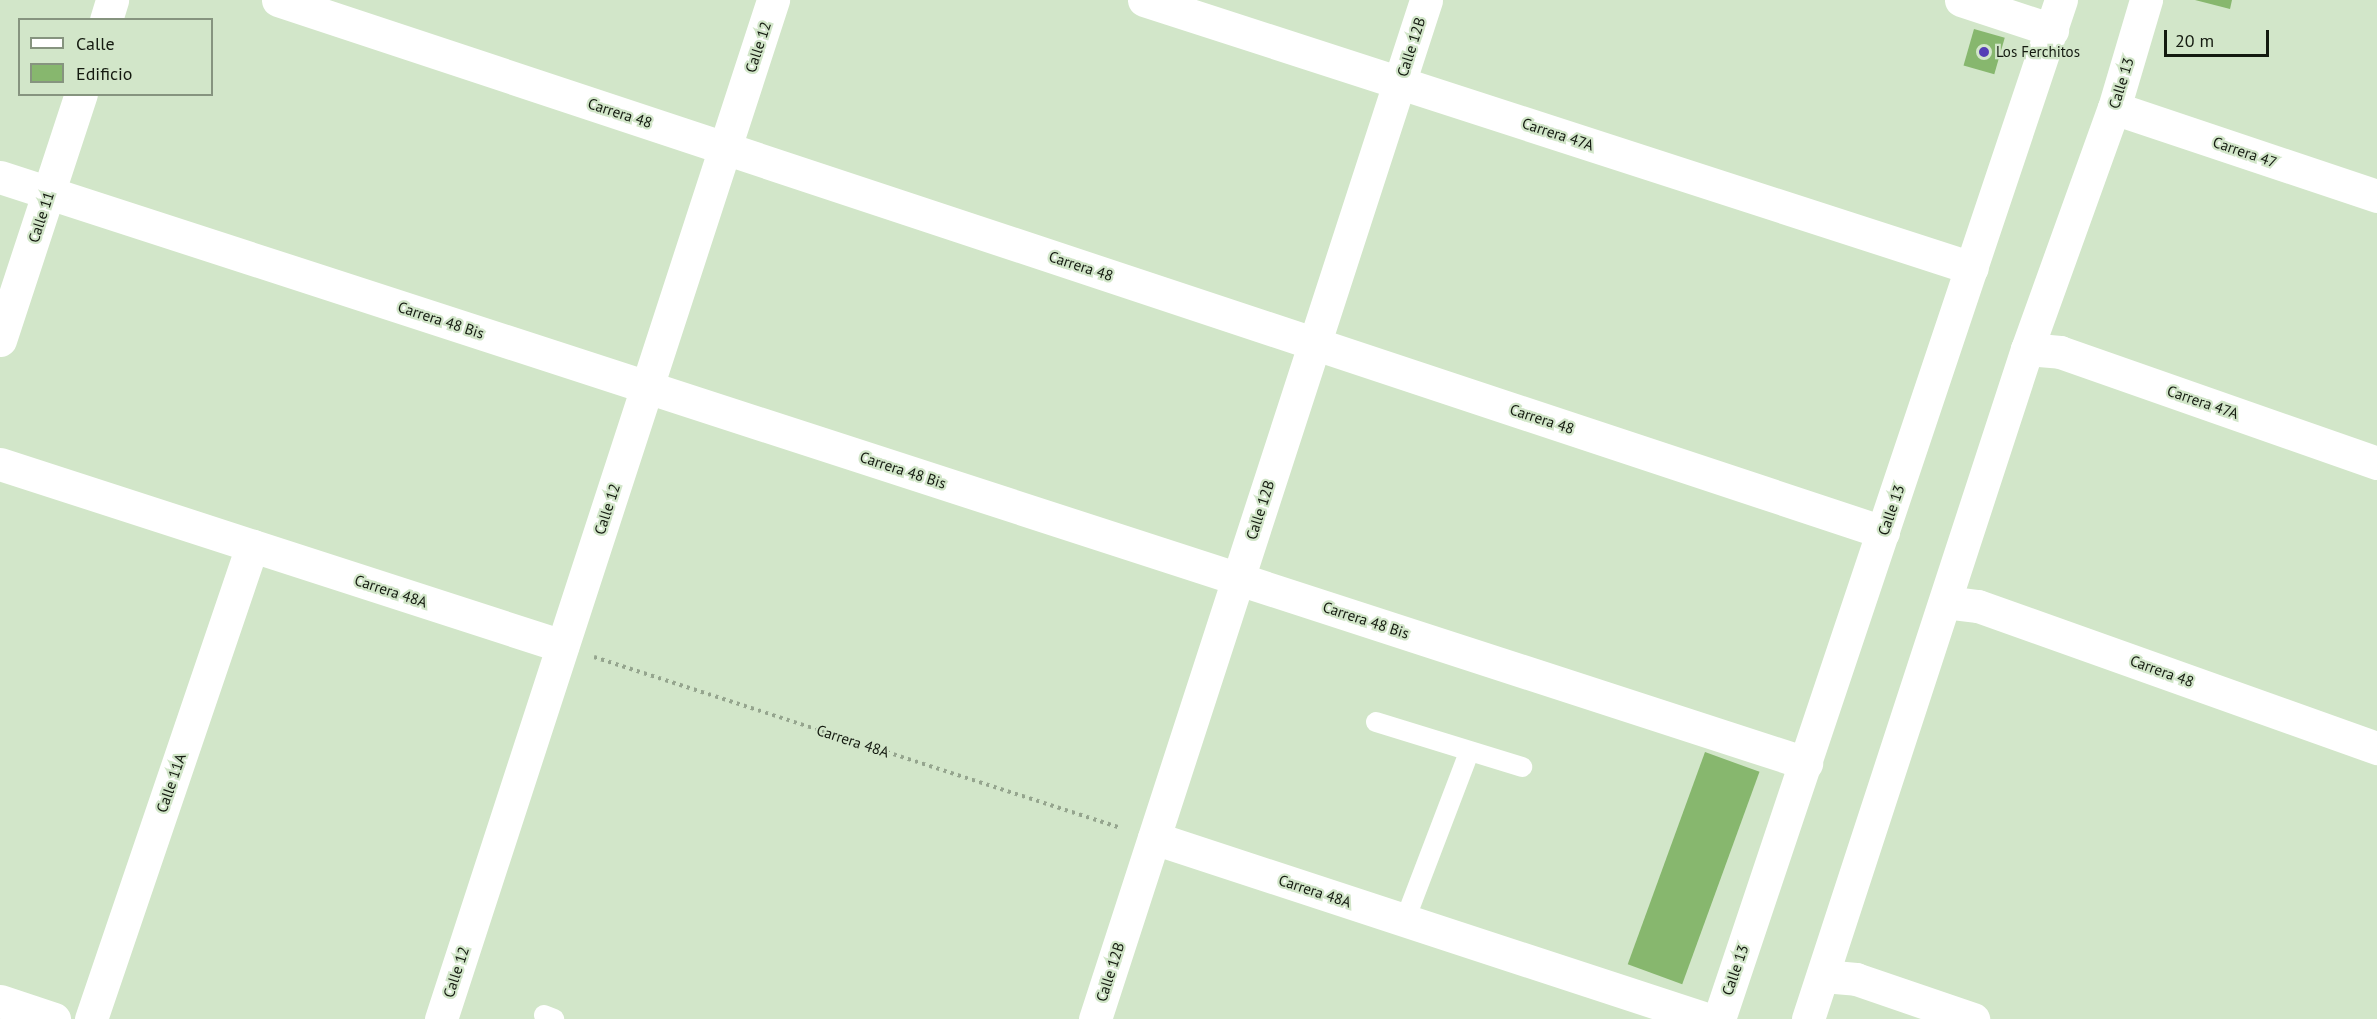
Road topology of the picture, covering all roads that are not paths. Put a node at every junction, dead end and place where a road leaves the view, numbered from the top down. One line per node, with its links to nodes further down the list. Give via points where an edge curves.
1 (112, 0): 9 (street)
2 (279, 0): 13 (street, Carrera 48)
3 (773, 0): 13 (street, Calle 12)
4 (1144, 0): 10 (street, Carrera 47A)
5 (1426, 0): 10 (street, Calle 12B)
6 (1961, 0): 8 (street)
7 (2146, 0): 12 (street, Calle 13)
8 (2056, 15): 17 (street, Calle 13)
9 (107, 18)
10 (1399, 83): 17 (street, Carrera 47A); 19 (street, Calle 12B)
11 (80, 96): 15 (street, Calle 11)
12 (2114, 108): 16 (street, Carrera 47); 20 (street, Calle 13)
13 (725, 148): 19 (street, Carrera 48); 21 (street, Calle 12)
14 (0, 177): 15 (street, Carrera 48 Bis)
15 (49, 193): 18 (street, Calle 11); 21 (street, Carrera 48 Bis)
16 (2377, 196)
17 (1972, 268): 24 (street, Calle 13)
18 (0, 340)
19 (1314, 344): 24 (street, Carrera 48); 26 (street, Calle 12B)
20 (2027, 349): 22 (street, Carrera 47A, via 2060,352); 27 (street, Calle 13)
21 (647, 387): 26 (street, Carrera 48 Bis); 28 (street, Calle 12)
22 (2377, 463)
23 (0, 464): 25 (street, Carrera 48A)
24 (1883, 532): 32 (street, Calle 13)
25 (252, 546): 28 (street, Carrera 48A); 39 (street, Calle 11A)
26 (1238, 579): 32 (street, Carrera 48 Bis); 34 (street, Calle 12B)
27 (1945, 602): 30 (street, Carrera 48, via 1978,606); 36 (street, Calle 13)
28 (562, 646): 40 (street, Calle 12)
29 (1376, 722): 31 (lane)
30 (2377, 748)
31 (1468, 752): 33 (lane); 35 (lane)
32 (1806, 763): 43 (street, Calle 13)
33 (1522, 767)
34 (1154, 838): 35 (street, Carrera 48A); 41 (street, Calle 12B)
35 (1405, 920): 42 (street, Carrera 48A)
36 (1823, 976): 44 (street, Calle 13); 45 (street, via 1856,979)
37 (0, 1001): 38 (street)
38 (54, 1019)
39 (91, 1019)
40 (441, 1019)
41 (1095, 1019)
42 (1706, 1019)
43 (1719, 1019)
44 (1808, 1019)
45 (1973, 1019)

